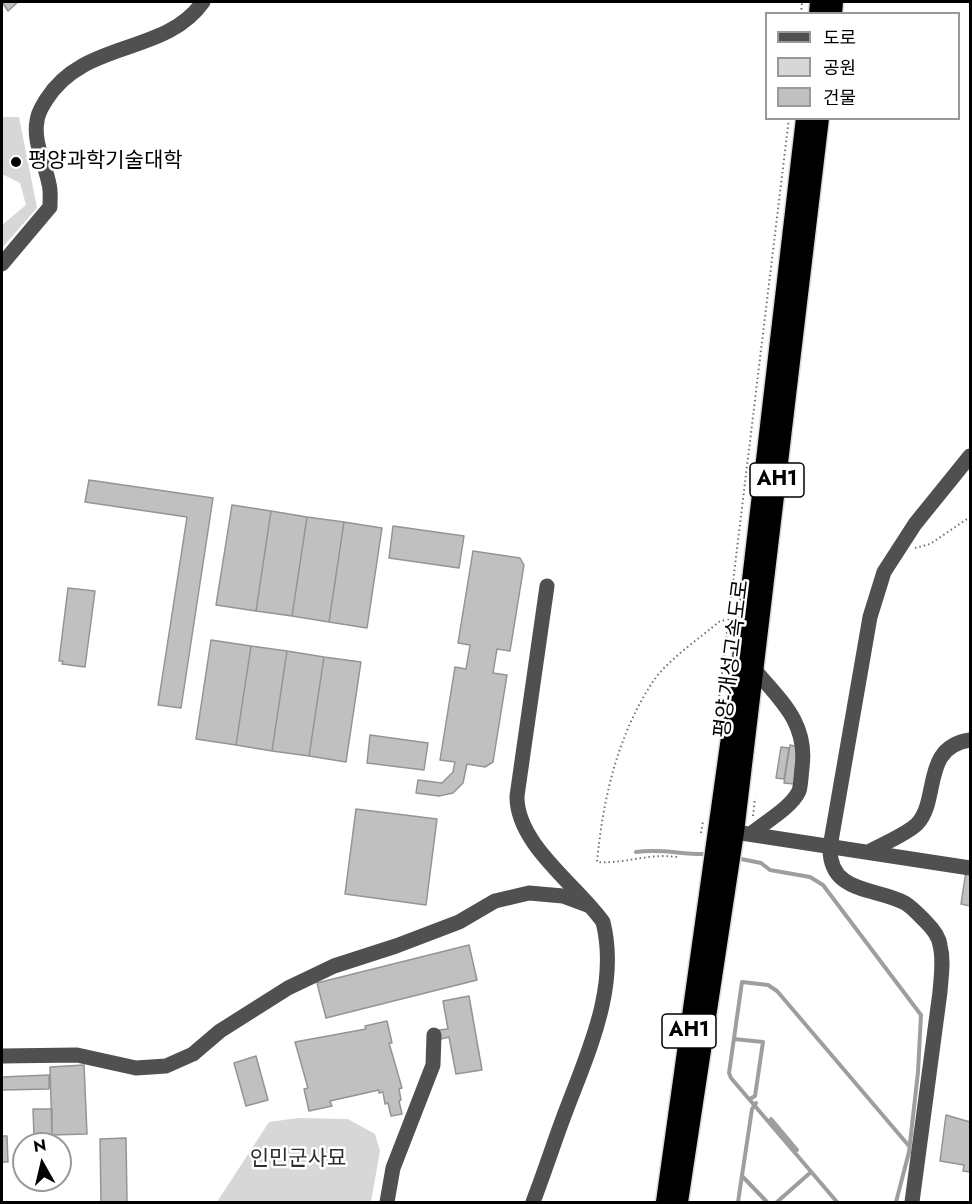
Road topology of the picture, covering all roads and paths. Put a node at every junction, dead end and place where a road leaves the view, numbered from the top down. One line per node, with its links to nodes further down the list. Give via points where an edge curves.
1 (203, 2): 5 (street, via 180,25 95,58 66,75 50,93 36,123 38,146 50,185 50,207)
2 (789, 120): 10 (path)
3 (805, 120): 15 (highway, 평양-개성고속도로 / AH1, via 748,611)
4 (820, 120): 11 (highway, 평양-개성고속도로 / AH1)
5 (2, 264)
6 (970, 456): 8 (street)
7 (970, 518): 8 (path, via 930,544)
8 (894, 553): 16 (street, via 870,617)
9 (547, 586): 21 (street, via 518,811 528,835)
10 (727, 620): 12 (path); 18 (path, via 720,621 653,682 628,730 609,781 597,862 617,864 654,854)
11 (754, 669): 15 (highway, 평양-개성고속도로 / AH1); 15 (street, via 801,730 804,748 799,790 790,803)
12 (716, 729)
13 (970, 740): 17 (street, via 959,741 940,759 930,782 926,808 916,825)
14 (704, 816): 15 (path)
15 (727, 838): 16 (street); 19 (highway, 평양-개성고속도로 / AH1)
16 (830, 846): 17 (street); 28 (street, via 840,877 856,888 903,902 931,927 940,943 940,992)
17 (868, 852): 20 (street)
18 (676, 856)
19 (722, 860): 26 (highway, 평양-개성고속도로 / AH1); 27 (highway, 평양-개성고속도로 / AH1)
20 (970, 868)
21 (593, 908): 23 (street, via 563,896 530,893 495,901 459,922 334,966 288,988 193,1053 166,1066 136,1068 77,1055); 25 (street, via 603,922 608,941 606,984 593,1042)
22 (434, 1035): 24 (street, via 433,1065 393,1168)
23 (2, 1056)
24 (387, 1203)
25 (533, 1203)
26 (665, 1203)
27 (679, 1203)
28 (912, 1203)

